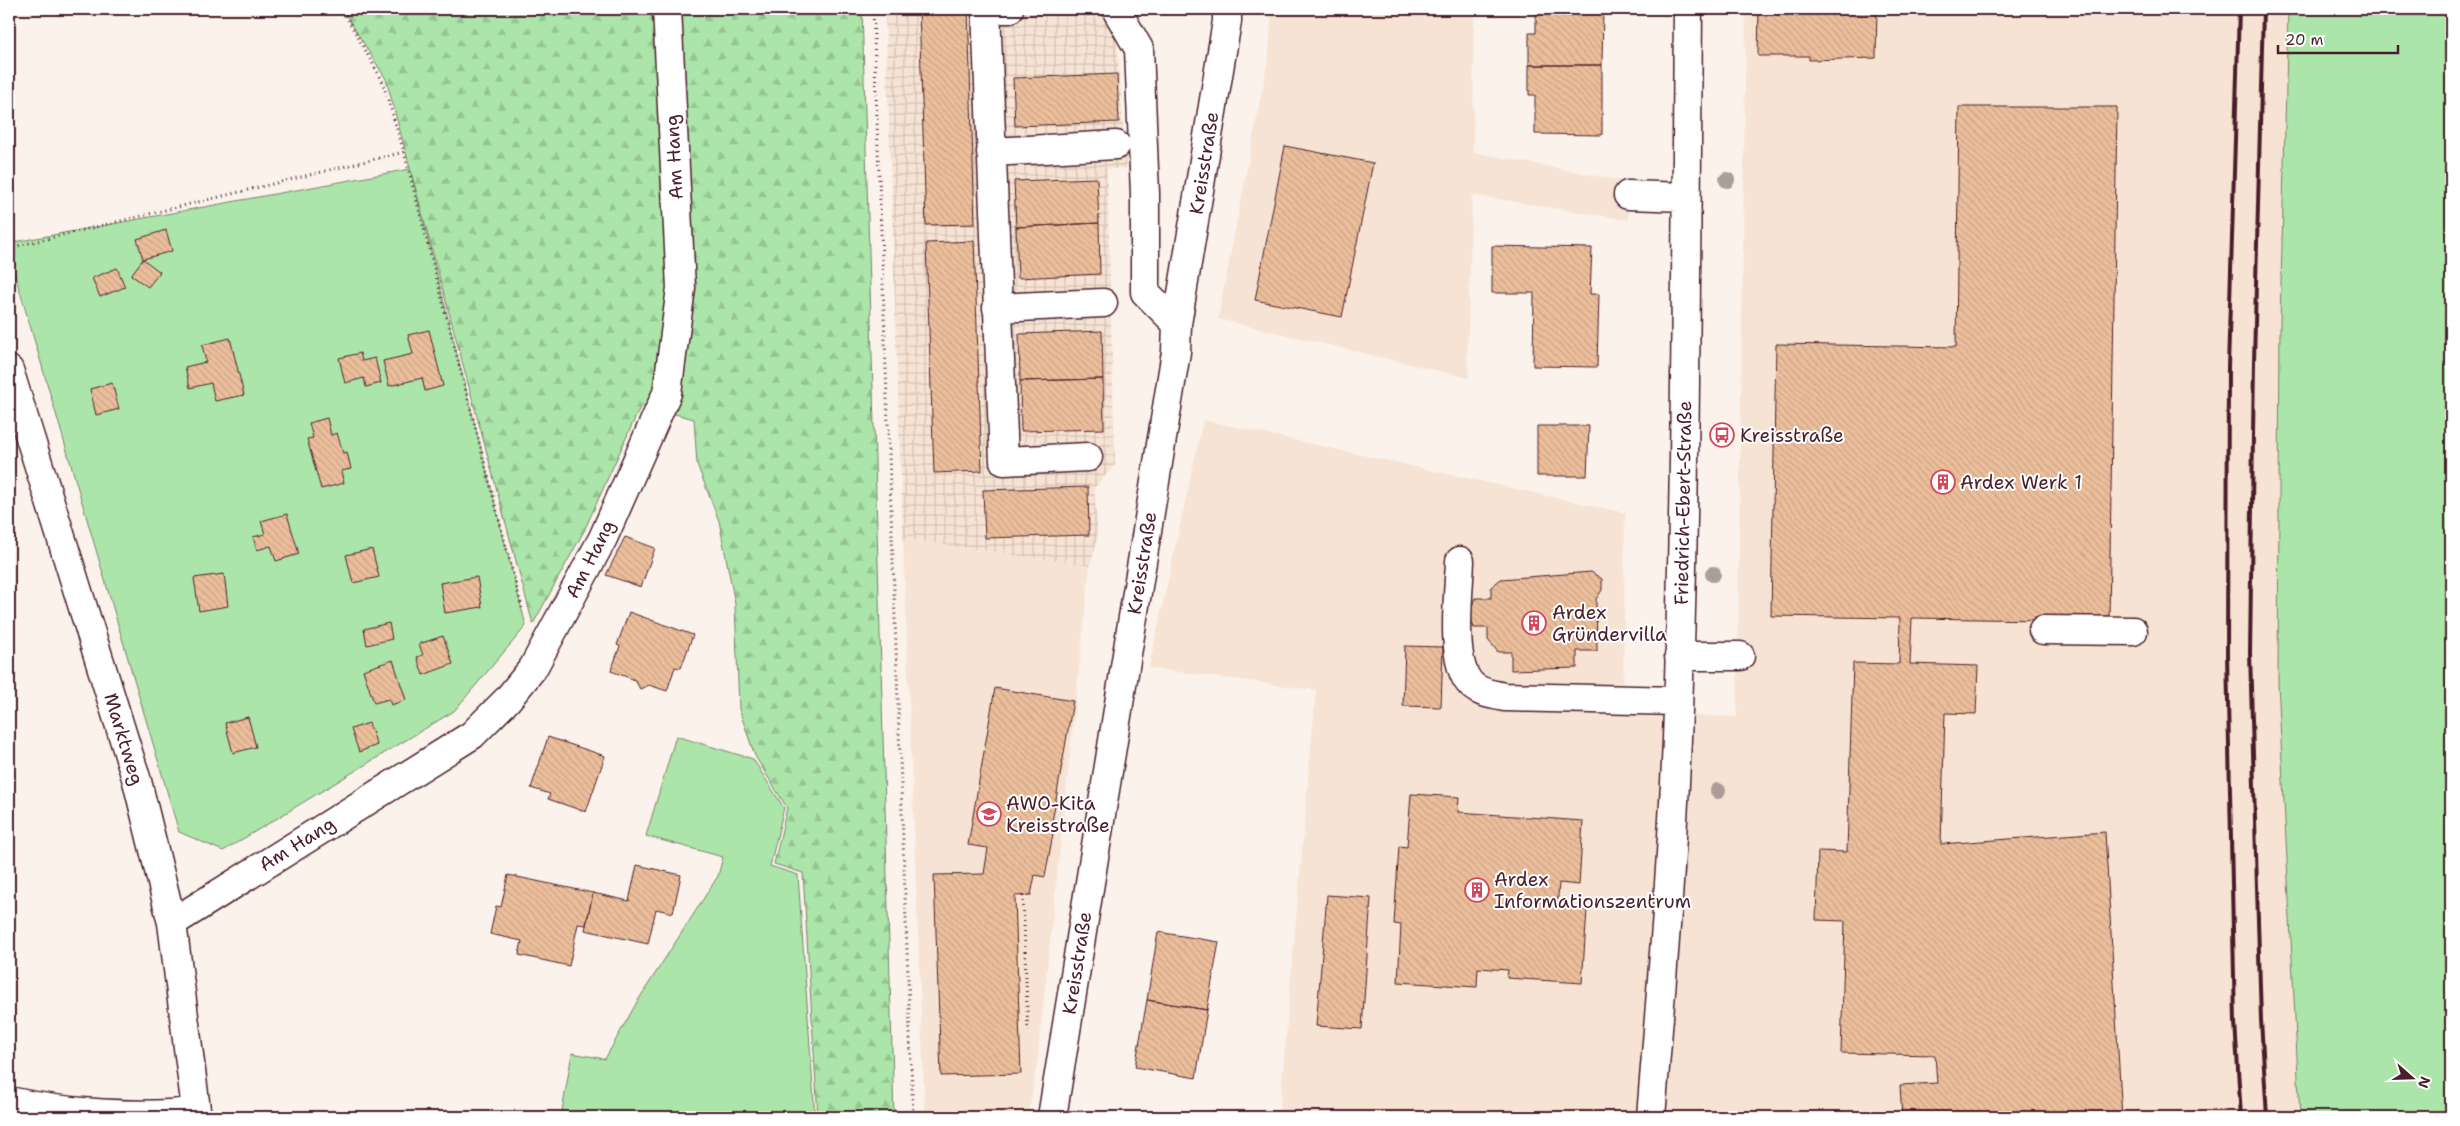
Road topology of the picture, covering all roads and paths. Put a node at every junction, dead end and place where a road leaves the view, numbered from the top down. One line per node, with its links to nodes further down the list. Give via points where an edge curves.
1 (342, 9): 9 (path, via 382,80)
2 (667, 9): 22 (street, Am Hang, via 681,288 667,393 603,538)
3 (873, 9): 31 (path)
4 (1009, 9): 10 (street, via 986,9)
5 (1116, 9): 16 (street, via 1138,49 1145,194 1145,292)
6 (1227, 9): 16 (street, Kreisstraße)
7 (1688, 9): 12 (street, Friedrich-Ebert-Straße)
8 (1116, 145): 10 (street)
9 (404, 152): 13 (path); 22 (path, via 523,612)
10 (991, 152): 15 (street)
11 (1628, 195): 12 (street)
12 (1686, 197): 23 (street, Friedrich-Ebert-Straße)
13 (9, 248)
14 (1103, 302): 15 (street)
15 (998, 308): 18 (street, via 1004,461)
16 (1178, 324): 32 (street, Kreisstraße)
17 (9, 370): 27 (street, Marktweg, via 137,781)
18 (1088, 456)
19 (1460, 561): 25 (street, via 1457,654 1469,683 1483,692 1504,697)
20 (2042, 630): 21 (street)
21 (2132, 631)
22 (538, 656): 27 (street, Am Hang, via 533,668 507,700 472,735)
23 (1679, 656): 24 (street); 25 (street, Friedrich-Ebert-Straße)
24 (1740, 656)
25 (1678, 701): 33 (street, Friedrich-Ebert-Straße, via 1669,883)
26 (1022, 896): 28 (path)
27 (172, 923): 30 (street, Marktweg)
28 (1028, 1042)
29 (9, 1101): 30 (street, via 36,1107 124,1114)
30 (197, 1114)
31 (914, 1117)
32 (1052, 1117)
33 (1651, 1117)

